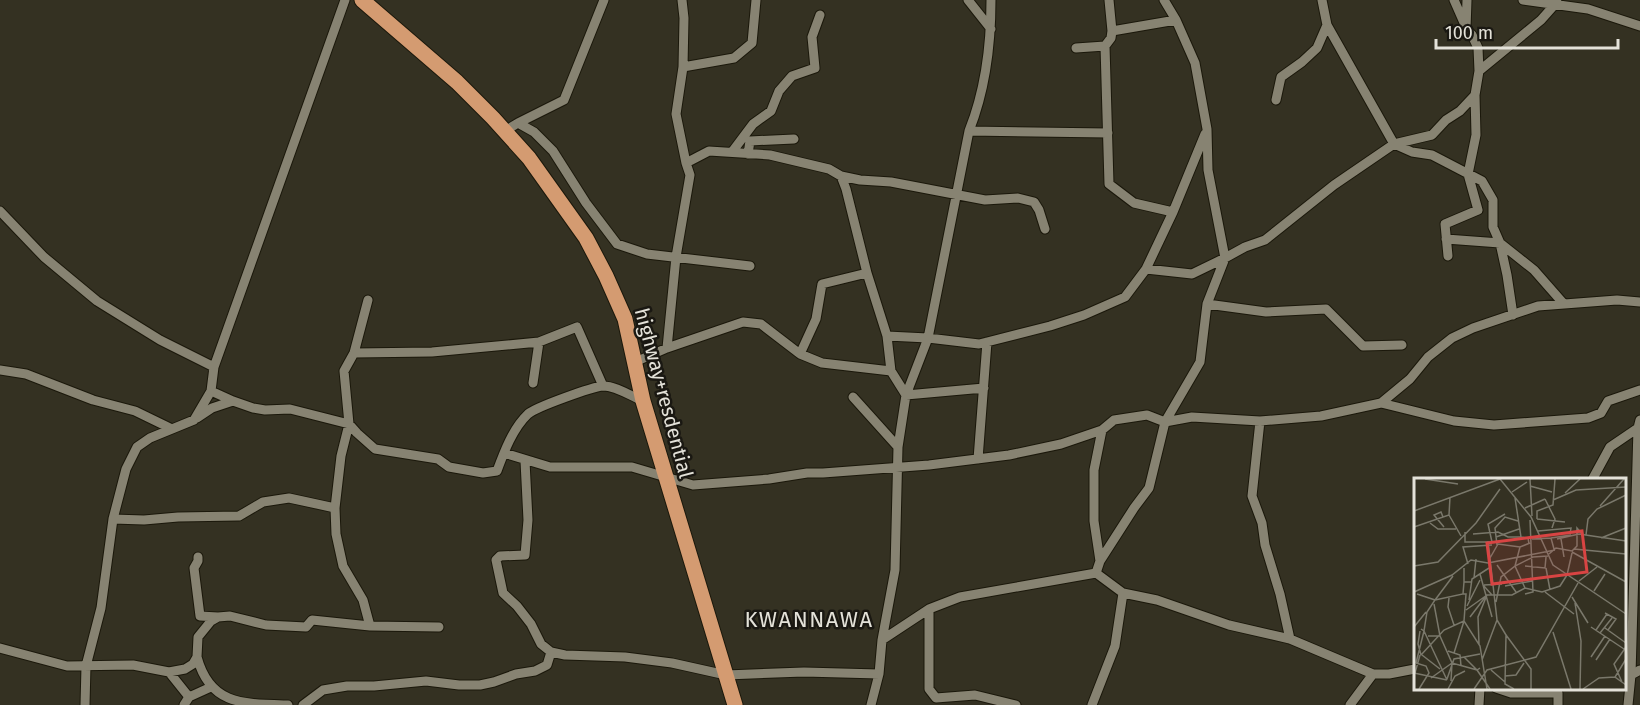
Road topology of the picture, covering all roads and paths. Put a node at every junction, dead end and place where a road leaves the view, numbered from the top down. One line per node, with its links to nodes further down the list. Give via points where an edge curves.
1 (345, 0): 65 (street)
2 (362, 0): 28 (highway, highway+resdential)
3 (604, 0): 28 (street, via 564,100)
4 (682, 0): 24 (street)
5 (756, 0): 24 (street, via 752,43 734,58)
6 (968, 0): 19 (street)
7 (991, 0): 19 (street)
8 (1109, 0): 21 (street)
9 (1164, 0): 16 (street)
10 (1322, 0): 17 (street)
11 (1454, 0): 20 (street)
12 (1467, 0): 20 (street)
13 (1523, 0): 14 (street)
14 (1556, 2): 18 (street); 25 (street, via 1541,20)
15 (820, 15): 34 (street, via 812,37 815,68 792,76 779,91 771,111 753,124)
16 (1176, 20): 21 (street); 29 (street, via 1195,63)
17 (1327, 25): 27 (street, via 1317,48 1281,77); 33 (street)
18 (1640, 26)
19 (991, 29): 30 (street, via 977,111)
20 (1466, 29): 25 (street, via 1478,48)
21 (1112, 31): 22 (street)
22 (1106, 46): 23 (street); 31 (street)
23 (1076, 48)
24 (683, 66): 36 (street, via 676,114)
25 (1479, 70): 26 (street)
26 (1475, 95): 33 (street, via 1432,135); 37 (street, via 1476,135)
27 (1276, 100)
28 (511, 127): 46 (street, via 534,132 553,151 616,244 647,254); 64 (highway, highway+resdential, via 586,238 625,320)
29 (1207, 129): 41 (street); 47 (street, via 1208,170)
30 (969, 131): 31 (street); 39 (street)
31 (1108, 133): 41 (street, via 1109,184 1134,203)
32 (794, 139): 35 (street, via 750,141)
33 (1395, 144): 37 (street, via 1432,155); 47 (street, via 1334,185 1265,240)
34 (732, 152): 35 (street); 36 (street, via 709,151)
35 (748, 154): 38 (street, via 796,161)
36 (686, 163): 46 (street, via 690,176)
37 (1468, 174): 43 (street, via 1478,210 1445,224); 44 (street, via 1482,181 1493,200 1493,227)
38 (841, 176): 39 (street); 50 (street)
39 (957, 195): 42 (street, via 1034,202); 57 (street)
40 (0, 211): 65 (street, via 44,257 97,301 160,340)
41 (1173, 212): 49 (street)
42 (1045, 229)
43 (1446, 239): 44 (street); 45 (street)
44 (1500, 243): 53 (street, via 1534,270); 55 (street)
45 (1448, 256)
46 (676, 257): 48 (street); 61 (street)
47 (1225, 258): 49 (street, via 1192,273); 54 (street)
48 (750, 266)
49 (1146, 269): 59 (street, via 1125,297 1084,315)
50 (867, 273): 56 (street); 63 (street, via 822,284 816,319)
51 (368, 300): 62 (street)
52 (1640, 302): 53 (street)
53 (1563, 303): 55 (street)
54 (1207, 304): 60 (street, via 1266,312 1326,309 1363,346); 80 (street, via 1200,362)
55 (1513, 315): 77 (street, via 1452,339)
56 (887, 336): 57 (street); 67 (street)
57 (928, 338): 59 (street); 73 (street)
58 (539, 342): 62 (street, via 432,352); 68 (street); 69 (street, via 577,327)
59 (987, 342): 70 (street)
60 (1402, 345)
61 (667, 348): 63 (street, via 743,322 760,324); 64 (street)
62 (354, 353): 81 (street, via 344,371)
63 (800, 354): 67 (street, via 822,363)
64 (635, 362): 76 (highway, highway+resdential)
65 (214, 367): 72 (street)
66 (0, 370): 83 (street, via 26,374 93,400 135,411)
67 (891, 371): 73 (street)
68 (533, 383)
69 (603, 386): 76 (street); 86 (street, via 530,413)
70 (984, 388): 73 (street); 87 (street)
71 (1640, 390): 77 (street, via 1608,401 1601,413 1588,418 1494,425 1454,421)
72 (212, 391): 75 (street); 78 (street)
73 (906, 395): 85 (street)
74 (853, 397): 85 (street)
75 (233, 401): 78 (street); 81 (street, via 265,410 290,409)
76 (643, 401): 90 (highway, highway+resdential)
77 (1381, 403): 79 (street, via 1333,414)
78 (194, 420): 83 (street)
79 (1260, 421): 80 (street, via 1192,417); 102 (street, via 1252,496)
80 (1165, 422): 84 (street, via 1147,414 1114,420); 95 (street, via 1149,488)
81 (349, 424): 86 (street, via 375,449 438,459 449,467 483,473 497,471); 92 (street)
82 (1639, 424): 91 (street, via 1610,447); 113 (street)
83 (170, 428): 93 (street, via 137,447 126,470)
84 (1102, 430): 87 (street, via 1062,444); 95 (street, via 1094,470 1094,521)
85 (898, 447): 89 (street)
86 (504, 453): 88 (street)
87 (978, 459): 89 (street)
88 (525, 461): 90 (street, via 550,467 632,467); 105 (street, via 525,555 500,556 496,560 503,593)
89 (899, 466): 90 (street, via 693,485); 103 (street, via 895,570)
90 (665, 477): 114 (highway, highway+resdential)
91 (1593, 478)
92 (335, 508): 93 (street, via 289,498 264,502 239,516); 100 (street, via 343,566 363,600)
93 (113, 519): 107 (street, via 101,608)
94 (198, 557): 99 (street, via 195,568 200,616)
95 (1100, 561): 96 (street)
96 (1096, 573): 97 (street); 98 (street, via 960,597)
97 (1123, 593): 102 (street); 126 (street, via 1115,646)
98 (929, 609): 103 (street); 125 (street, via 929,689 936,698 975,695)
99 (218, 617): 100 (street, via 266,625 306,627 312,620); 106 (street, via 198,637)
100 (370, 626): 101 (street)
101 (439, 627)
102 (1290, 639): 112 (street)
103 (882, 640): 111 (street)
104 (0, 648): 107 (street, via 67,666)
105 (551, 652): 114 (street, via 672,663); 122 (street, via 547,665 535,672 494,682 459,685 426,681 347,687 323,690)
106 (197, 657): 110 (street, via 185,669); 115 (street)
107 (86, 666): 110 (street, via 133,666); 120 (street)
108 (1414, 669): 112 (street)
109 (1640, 669): 113 (street)
110 (169, 672): 119 (street)
111 (879, 674): 114 (street); 124 (street)
112 (1373, 674): 127 (street)
113 (1627, 674): 130 (street)
114 (726, 675): 123 (highway, highway+resdential)
115 (211, 687): 119 (street); 121 (street, via 226,702 236,705)
116 (1480, 690): 128 (street)
117 (1502, 690): 118 (street)
118 (1558, 691): 129 (street)
119 (186, 701)
120 (86, 705)
121 (288, 705)
122 (303, 705)
123 (735, 705)
124 (871, 705)
125 (1016, 705)
126 (1092, 705)
127 (1350, 705)
128 (1479, 705)
129 (1558, 705)
130 (1628, 705)

